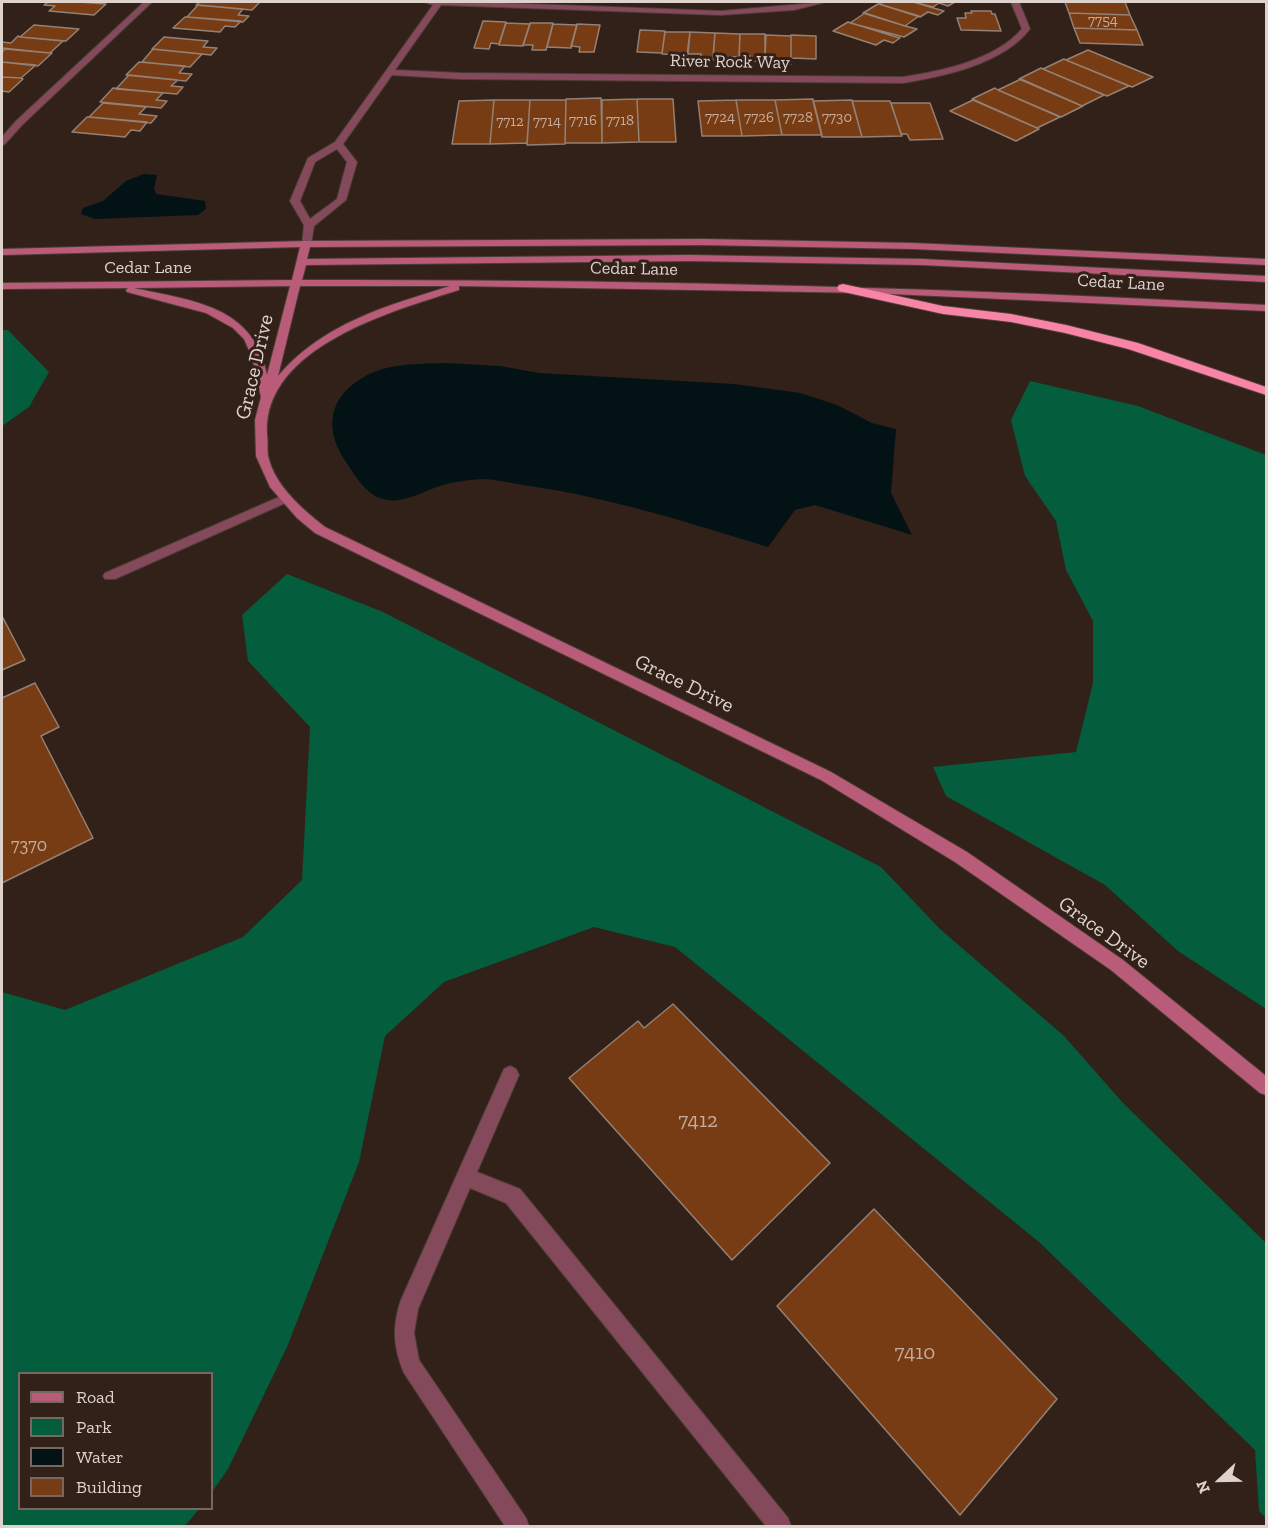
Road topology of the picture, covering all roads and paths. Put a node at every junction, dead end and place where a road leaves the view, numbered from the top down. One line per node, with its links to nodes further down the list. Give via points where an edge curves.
1 (148, 2): 7 (street)
2 (428, 2): 3 (street)
3 (439, 2): 4 (street, via 721,14); 6 (street)
4 (822, 2)
5 (1015, 2): 6 (street, River Rock Way, via 1026,29 1014,44 925,78)
6 (391, 72): 8 (street)
7 (2, 142)
8 (338, 144): 9 (street, via 352,162 341,200); 9 (street, via 311,160 295,201)
9 (309, 225): 10 (street)
10 (306, 244): 11 (main road, Cedar Lane); 12 (main road, Grace Drive); 13 (main road, Cedar Lane, via 702,242 913,246)
11 (2, 252)
12 (301, 262): 14 (main road, via 689,258 922,262); 16 (main road, Grace Drive)
13 (1266, 262)
14 (1266, 279)
15 (472, 283): 16 (main road, Cedar Lane); 19 (main road, Cedar Lane); 22 (main road, via 338,329 294,363)
16 (297, 284): 18 (main road, Cedar Lane); 22 (main road, Grace Drive)
17 (2, 285): 18 (main road, Cedar Lane)
18 (109, 285): 22 (main road, via 196,306 231,322 248,337 258,359)
19 (843, 288): 20 (main road, Cedar Lane); 21 (highway, via 943,310 1066,329 1133,346)
20 (1266, 308)
21 (1266, 391)
22 (266, 398): 23 (main road, Grace Drive, via 261,420 262,456 274,484)
23 (286, 498): 24 (street); 26 (main road, Grace Drive, via 320,530 826,776 962,857 1117,965)
24 (110, 576)
25 (510, 1075): 27 (street)
26 (1266, 1087)
27 (466, 1177): 28 (street, via 411,1300 404,1321 403,1345 411,1366); 29 (street, via 513,1196)
28 (518, 1527)
29 (780, 1527)

